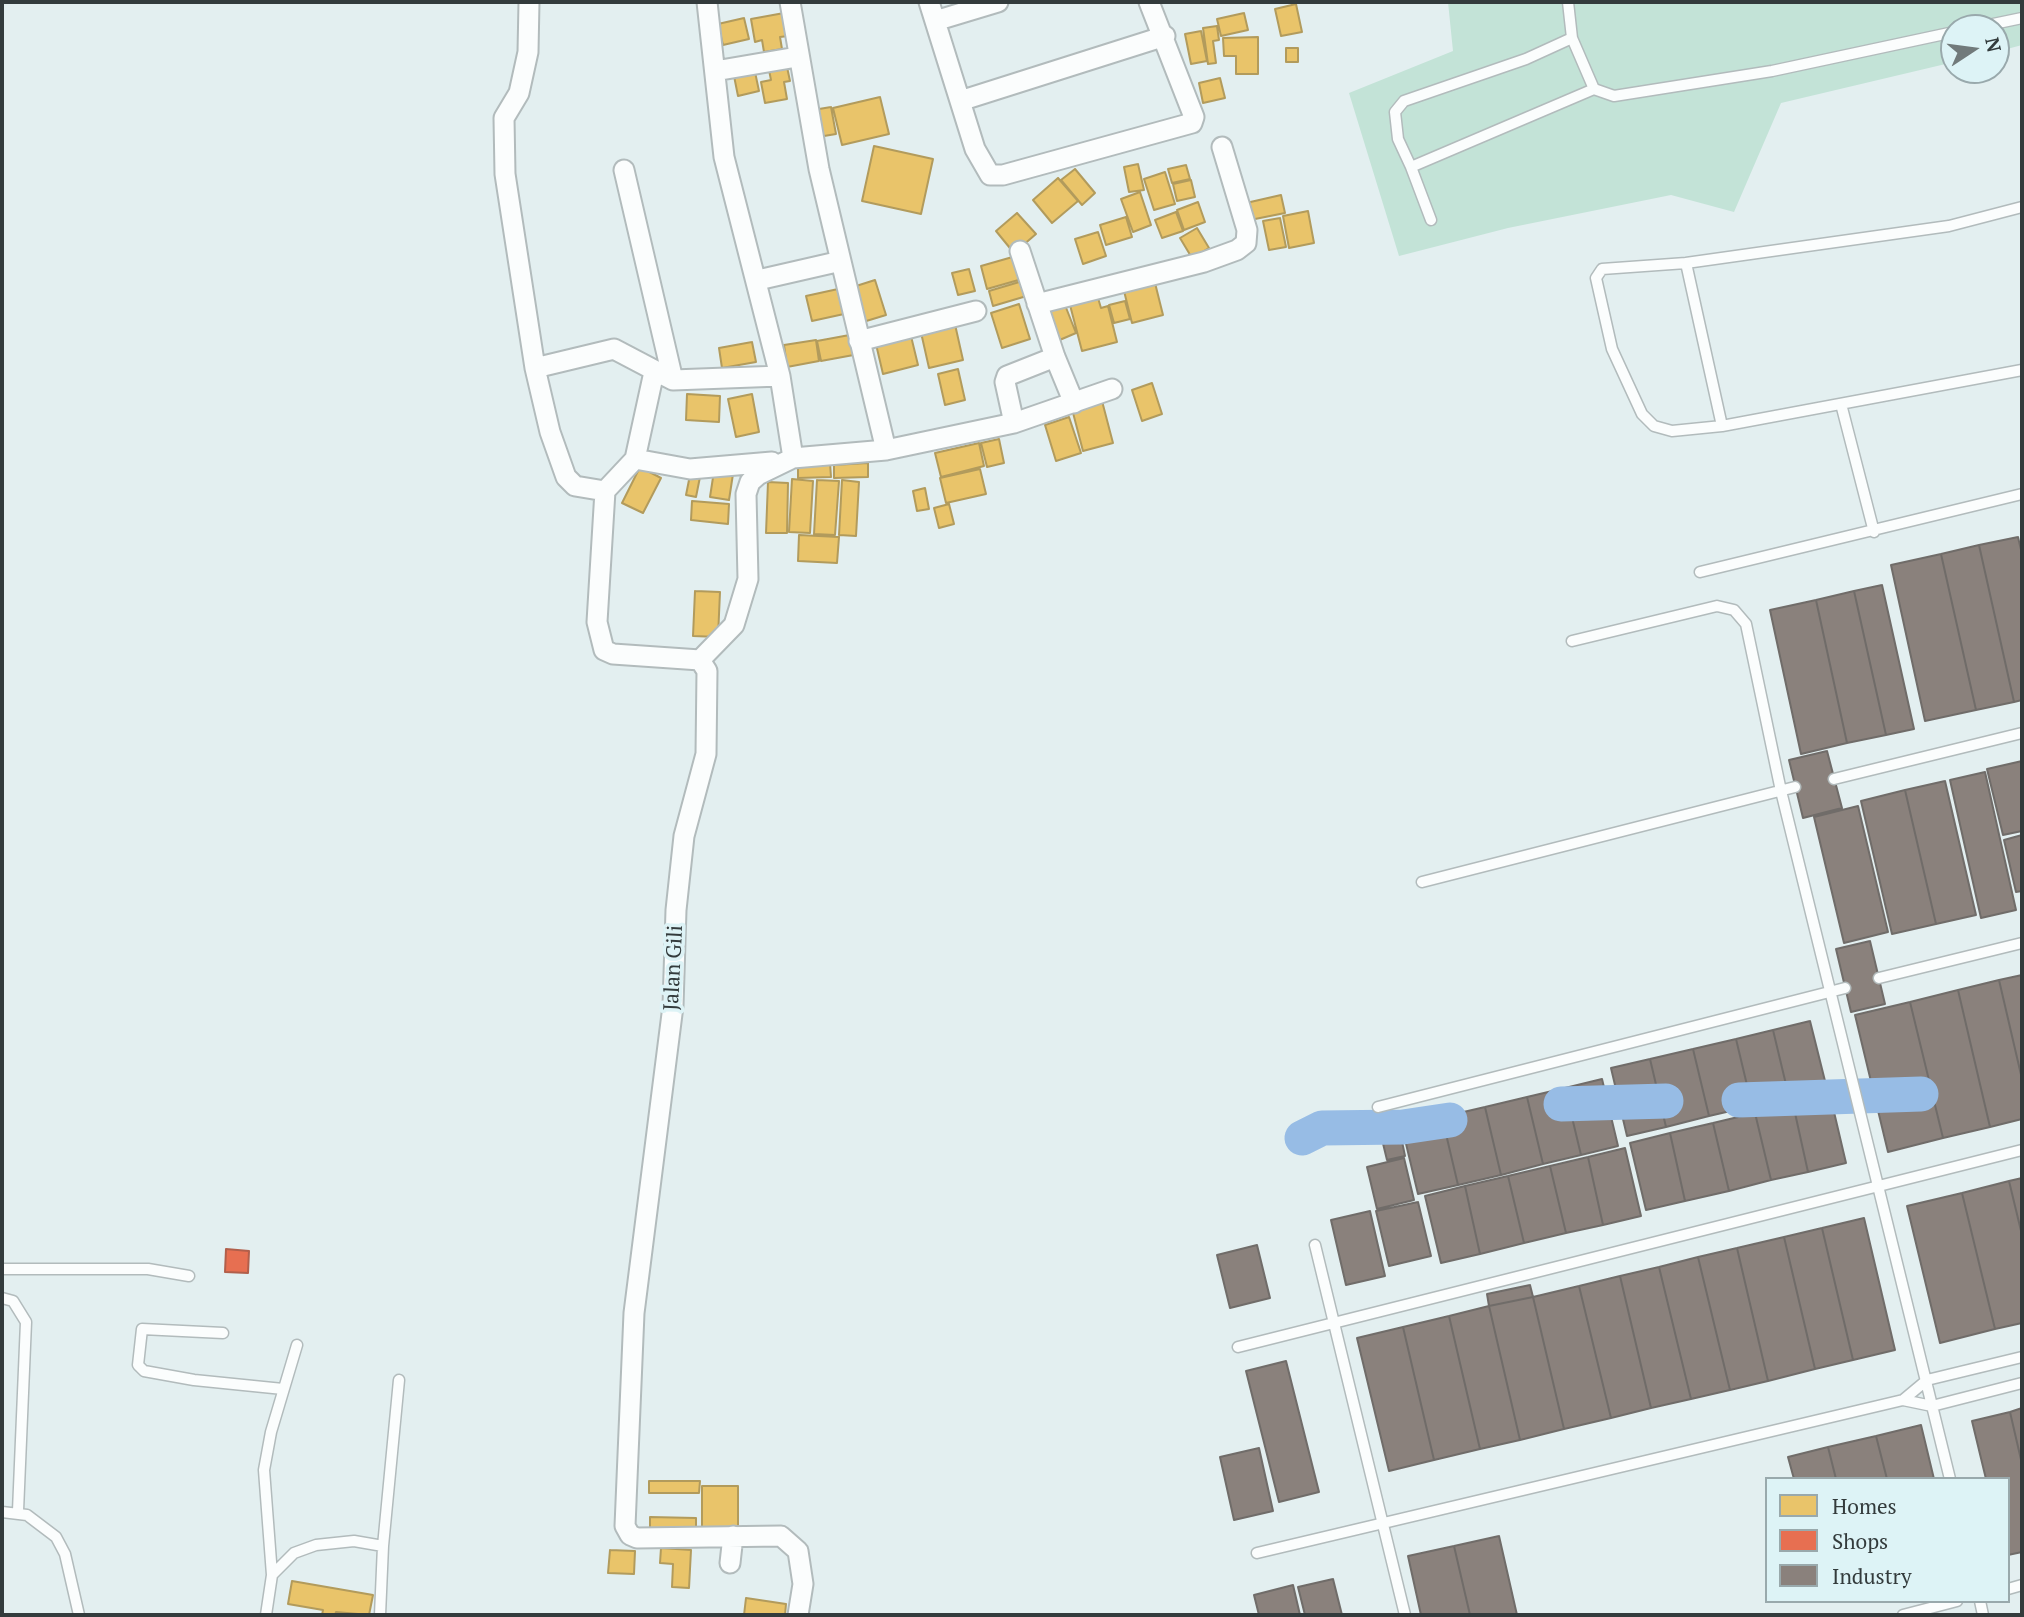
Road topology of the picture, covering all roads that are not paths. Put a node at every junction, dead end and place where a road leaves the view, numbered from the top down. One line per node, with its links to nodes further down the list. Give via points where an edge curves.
1 (529, 2): 29 (street, via 528,52 519,93 504,118 505,174)
2 (707, 2): 13 (street)
3 (790, 2): 12 (street)
4 (929, 2): 8 (street)
5 (998, 2): 8 (street)
6 (1149, 2): 10 (street)
7 (1568, 2): 11 (lane)
8 (935, 22): 15 (street)
9 (1940, 35): 14 (lane, via 1772,71 1614,96)
10 (1165, 36): 15 (street); 15 (street, via 1194,117 1192,123 990,175 975,149)
11 (1572, 38): 14 (lane); 17 (lane, via 1526,59 1404,101 1395,112 1398,139)
12 (797, 57): 13 (street); 22 (street)
13 (715, 71): 24 (street, via 724,156)
14 (1594, 89): 17 (lane)
15 (960, 101)
16 (1222, 147): 25 (street, via 1247,230 1246,243 1204,262)
17 (1411, 167): 20 (lane)
18 (624, 170): 33 (street)
19 (2022, 207): 23 (lane, via 1949,226)
20 (1431, 220)
21 (1020, 251): 25 (street)
22 (841, 261): 24 (street); 27 (street)
23 (1686, 263): 38 (lane); 38 (lane, via 1602,269 1596,278 1612,349 1642,414 1654,426 1672,431)
24 (758, 280): 32 (street)
25 (1037, 304): 28 (street)
26 (976, 311): 27 (street)
27 (859, 341): 39 (street)
28 (1055, 357): 35 (street); 37 (street, via 1007,376)
29 (535, 368): 31 (street, via 614,349 646,363); 42 (street, via 566,477 575,486)
30 (2022, 370): 36 (lane)
31 (654, 372): 33 (street); 41 (street)
32 (780, 376): 33 (street); 40 (street)
33 (673, 380)
34 (1112, 389): 35 (street)
35 (1074, 403): 37 (street)
36 (1841, 404): 38 (lane); 44 (lane)
37 (1014, 423): 39 (street)
38 (1722, 426)
39 (886, 450): 40 (street)
40 (793, 458): 41 (street, via 690,469); 47 (street, via 750,482 746,504 748,579 734,625)
41 (635, 459): 42 (street)
42 (605, 491): 47 (street, via 597,622 604,650)
43 (2022, 494): 44 (lane)
44 (1874, 532): 45 (lane)
45 (1700, 572)
46 (1572, 641): 51 (lane, via 1717,606 1734,610 1746,624)
47 (700, 660): 79 (street, Jalan Gili, via 707,671 706,754 684,836 673,1006 634,1313 624,1510 630,1535)
48 (2022, 733): 49 (lane)
49 (1834, 779)
50 (1796, 787): 51 (lane)
51 (1781, 791): 52 (lane); 56 (lane)
52 (1422, 882)
53 (2022, 943): 54 (lane)
54 (1879, 978)
55 (1845, 988): 56 (lane)
56 (1831, 991): 57 (lane); 59 (lane)
57 (1378, 1107)
58 (2022, 1150): 59 (lane)
59 (1880, 1185): 64 (lane); 70 (lane)
60 (1315, 1245): 64 (lane)
61 (2, 1269): 62 (lane, via 148,1269)
62 (189, 1276)
63 (2, 1298): 76 (lane, via 13,1301 26,1322)
64 (1334, 1323): 67 (lane); 78 (lane)
65 (223, 1333): 72 (lane, via 142,1329 138,1365 144,1371 194,1380)
66 (297, 1345): 72 (lane)
67 (1238, 1347)
68 (2022, 1357): 70 (lane)
69 (399, 1380): 80 (lane)
70 (1927, 1380): 73 (lane); 74 (lane)
71 (2022, 1383): 74 (lane)
72 (283, 1389): 83 (lane, via 264,1470)
73 (1903, 1400): 74 (lane); 78 (lane)
74 (1932, 1406): 75 (lane)
75 (1950, 1477)
76 (18, 1511): 77 (lane); 85 (lane, via 56,1537 65,1554)
77 (2, 1512)
78 (1381, 1522): 81 (lane); 89 (lane)
79 (733, 1536): 82 (street); 88 (street, via 781,1536 798,1551 803,1584)
80 (383, 1546): 83 (lane, via 354,1541 316,1545 294,1553); 87 (lane)
81 (1257, 1553)
82 (730, 1563)
83 (272, 1575): 86 (lane)
84 (1949, 1603): 90 (lane)
85 (79, 1615)
86 (266, 1615)
87 (380, 1615)
88 (798, 1615)
89 (1405, 1615)
90 (1903, 1615)

